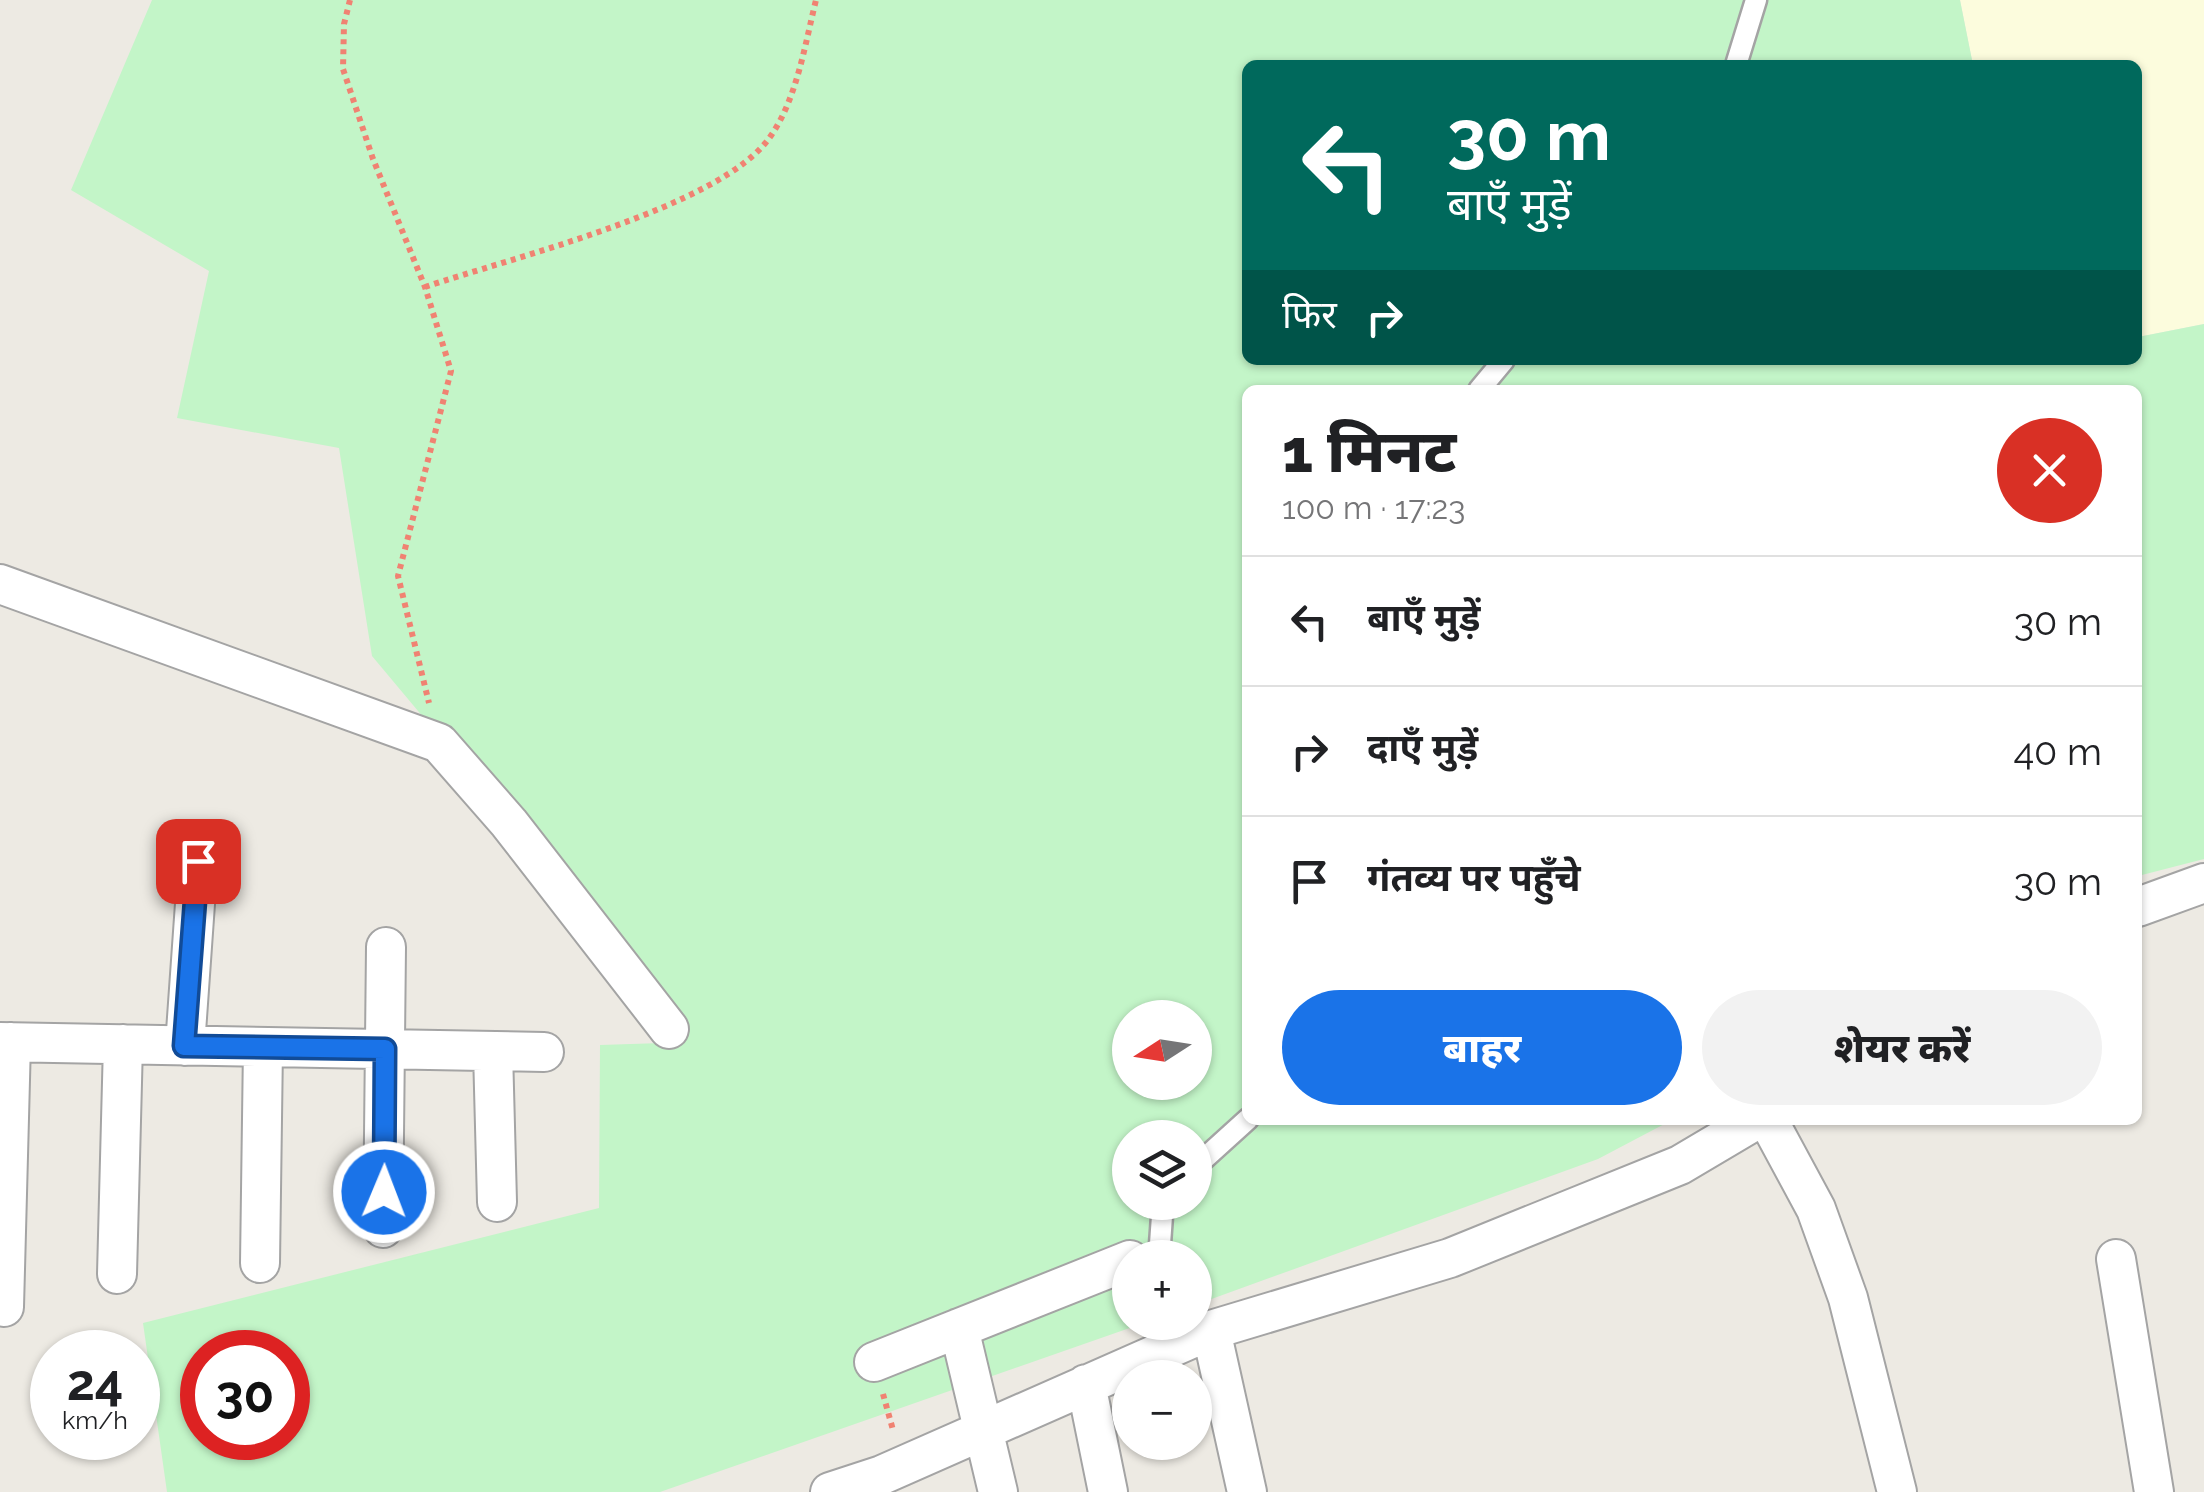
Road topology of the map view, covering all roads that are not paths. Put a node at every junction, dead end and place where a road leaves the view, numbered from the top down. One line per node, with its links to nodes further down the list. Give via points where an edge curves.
1 (1756, 0): 2 (lane)
2 (1738, 60)
3 (1500, 365): 4 (lane)
4 (1483, 385)
5 (0, 584): 10 (street, via 439,743)
6 (198, 861): 13 (street)
7 (2204, 883): 8 (street)
8 (2142, 905)
9 (386, 948): 15 (street)
10 (669, 1029)
11 (6, 1042): 12 (street); 28 (street)
12 (124, 1044): 13 (street); 27 (street)
13 (184, 1046): 14 (street)
14 (263, 1047): 15 (street); 25 (street)
15 (385, 1049): 16 (street); 23 (street)
16 (493, 1051): 17 (street); 22 (street)
17 (544, 1052)
18 (1242, 1125): 21 (lane)
19 (1748, 1125): 30 (street, via 1680,1165 1450,1258)
20 (1771, 1125): 41 (street, via 1816,1209 1848,1298)
21 (1212, 1152)
22 (497, 1202)
23 (383, 1228)
24 (2116, 1259): 42 (street)
25 (260, 1264)
26 (1112, 1269): 29 (street)
27 (117, 1274)
28 (4, 1307)
29 (958, 1328): 33 (street); 35 (street)
30 (1212, 1330)
31 (1212, 1335): 40 (street)
32 (1163, 1340): 34 (street)
33 (874, 1362)
34 (1086, 1384): 35 (street); 39 (street)
35 (984, 1427): 36 (street); 38 (street)
36 (890, 1478): 37 (street)
37 (830, 1492)
38 (998, 1492)
39 (1108, 1492)
40 (1246, 1492)
41 (1897, 1492)
42 (2154, 1492)

